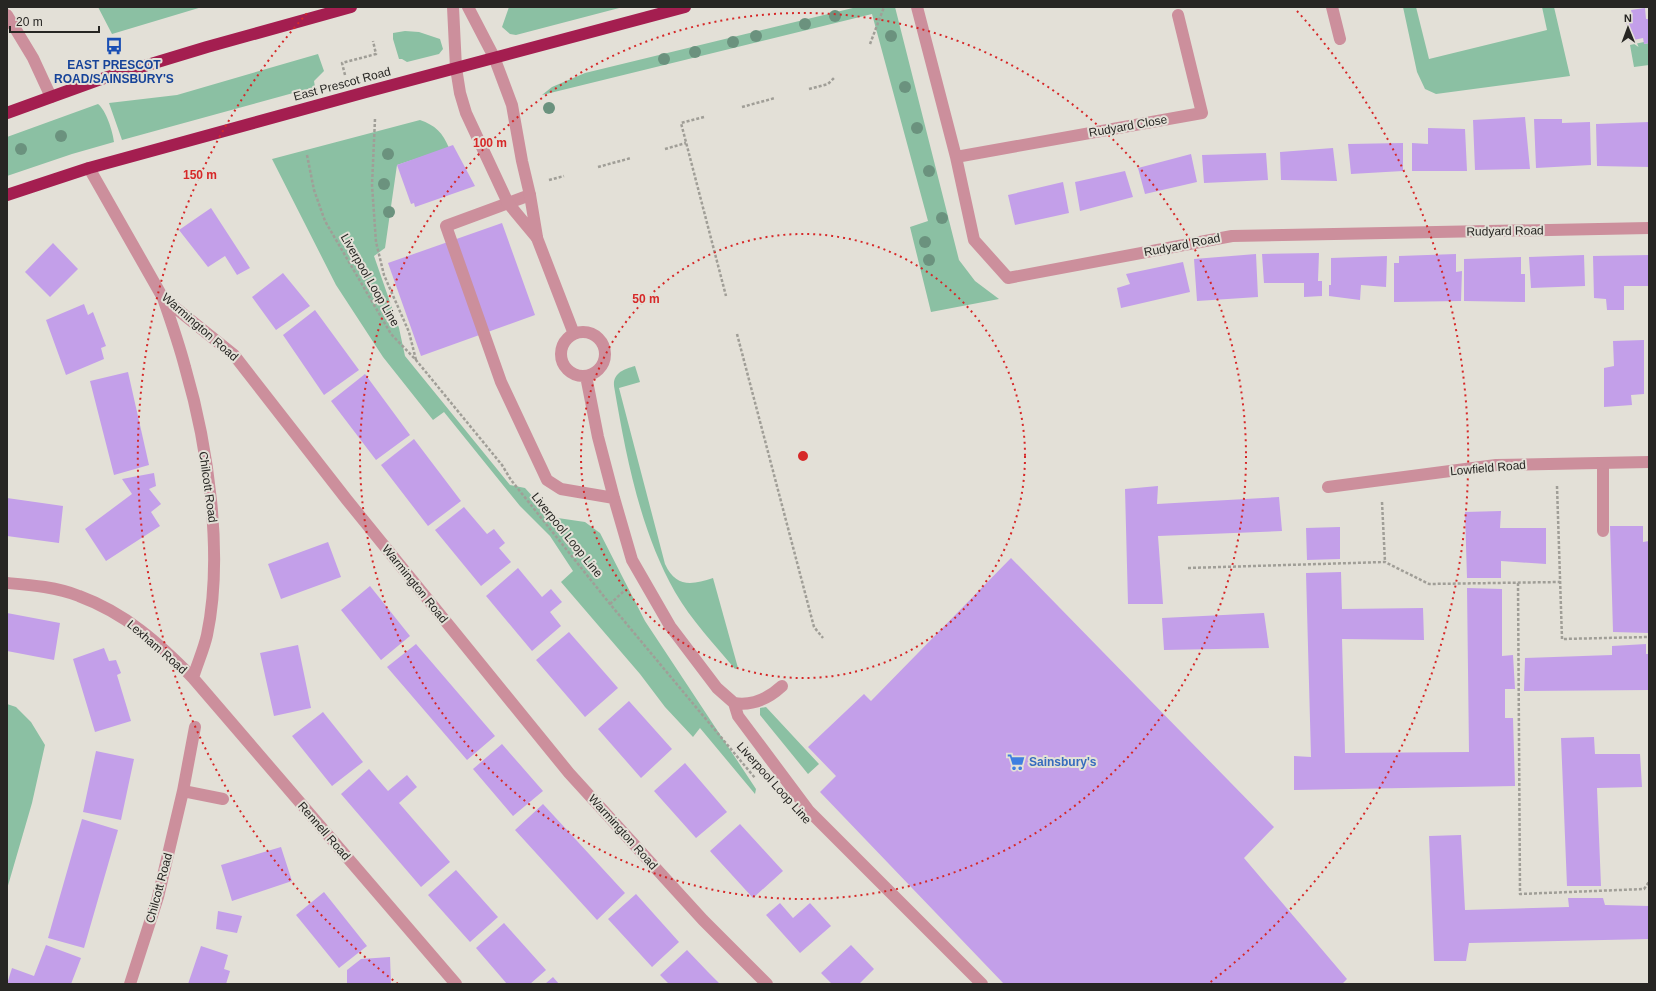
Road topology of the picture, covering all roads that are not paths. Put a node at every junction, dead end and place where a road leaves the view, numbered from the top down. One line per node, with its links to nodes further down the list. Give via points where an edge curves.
1 (351, 7): 12 (highway, via 207,47)
2 (454, 7): 11 (street)
3 (468, 7): 10 (street)
4 (685, 7): 10 (highway, East Prescot Road)
5 (917, 7): 14 (street, Rudyard Road)
6 (1332, 7): 9 (street)
7 (7, 14): 12 (street)
8 (1178, 15): 14 (street, Rudyard Close, via 1202,113)
9 (1340, 39)
10 (494, 58): 11 (highway, East Prescot Road); 17 (street, via 512,105)
11 (456, 68): 15 (highway, East Prescot Road); 18 (street, via 466,113)
12 (51, 97): 13 (highway)
13 (7, 113)
14 (956, 157): 19 (street, Rudyard Road, via 974,240 1008,278 1232,236)
15 (89, 168): 16 (highway, East Prescot Road); 21 (street, Warmington Road)
16 (7, 195)
17 (530, 195): 18 (street); 20 (street)
18 (508, 203): 20 (street); 27 (street, via 446,226 499,374 547,480 561,489)
19 (1649, 228)
20 (537, 238): 22 (street)
21 (163, 298): 30 (street, Chilcott Road, via 186,368 198,422 214,528 211,612 207,636); 38 (street, Warmington Road, via 234,355 347,500 569,773 703,920)
22 (574, 334): 23 (street, via 564,343 561,350 563,363 572,374); 23 (street, via 581,332 594,335 605,351 603,365 593,374)
23 (586, 376): 27 (street)
24 (1649, 462): 25 (street, Lowfield Road)
25 (1603, 463): 26 (street, Lowfield Road, via 1496,464); 28 (street)
26 (1328, 487)
27 (614, 498): 32 (street, via 632,560 645,585 675,632 717,688)
28 (1603, 531)
29 (7, 583): 30 (street, Lexham Road, via 78,595 114,612 140,628)
30 (193, 678): 37 (street, Rennell Road)
31 (782, 686): 32 (street, via 770,697 750,703)
32 (734, 703): 39 (street, via 738,716 809,811)
33 (195, 727): 34 (street, Chilcott Road)
34 (183, 791): 35 (street); 36 (street, Chilcott Road, via 158,897)
35 (223, 799)
36 (130, 984)
37 (456, 984)
38 (767, 984)
39 (982, 984)

